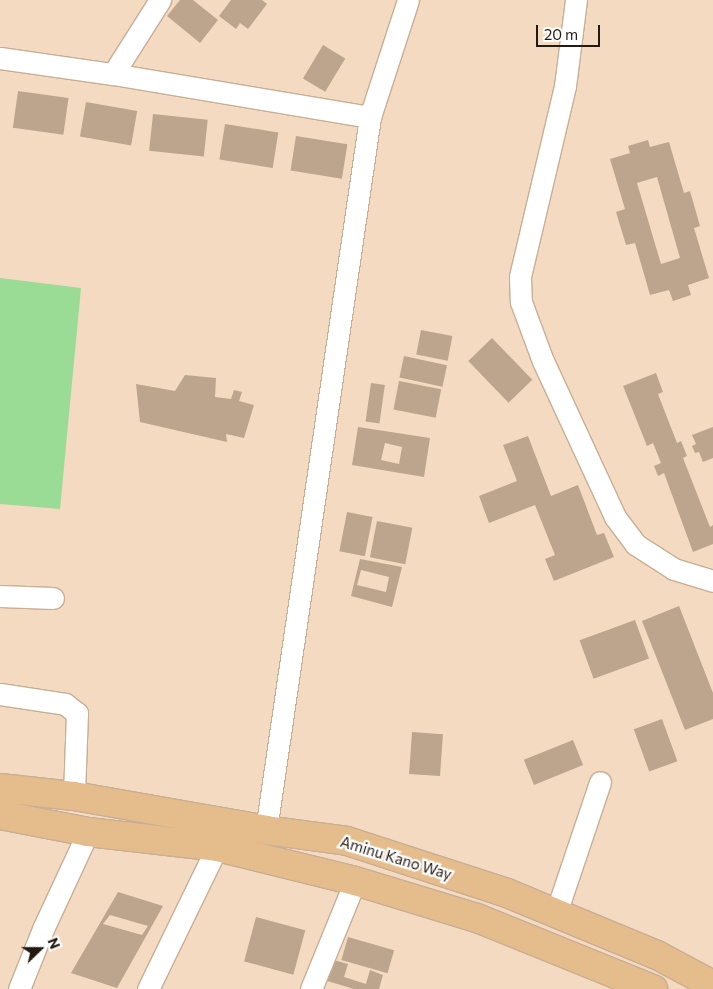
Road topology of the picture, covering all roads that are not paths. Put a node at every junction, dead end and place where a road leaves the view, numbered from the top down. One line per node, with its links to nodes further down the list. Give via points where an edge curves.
1 (160, 0): 5 (street)
2 (408, 0): 6 (street)
3 (576, 0): 7 (street, via 565,86 520,277 521,302 543,361 615,516 635,544 674,569)
4 (0, 58): 5 (street)
5 (113, 74): 6 (street)
6 (370, 117): 15 (street)
7 (713, 581)
8 (0, 596): 9 (street)
9 (52, 598)
10 (0, 694): 13 (street, via 65,704 77,713)
11 (600, 782): 20 (street)
12 (0, 788): 13 (main road, Aminu Kano Way)
13 (74, 796): 15 (main road, Aminu Kano Way)
14 (0, 815): 16 (main road)
15 (266, 830): 18 (main road, Aminu Kano Way, via 347,841)
16 (88, 832): 17 (main road); 22 (street)
17 (217, 847): 19 (main road); 23 (street)
18 (390, 854): 19 (main road); 20 (main road, Aminu Kano Way, via 508,892)
19 (367, 885): 24 (street); 25 (main road, via 477,918)
20 (556, 913): 21 (main road, Aminu Kano Way, via 658,955)
21 (713, 985)
22 (19, 989)
23 (148, 989)
24 (311, 989)
25 (653, 989)

